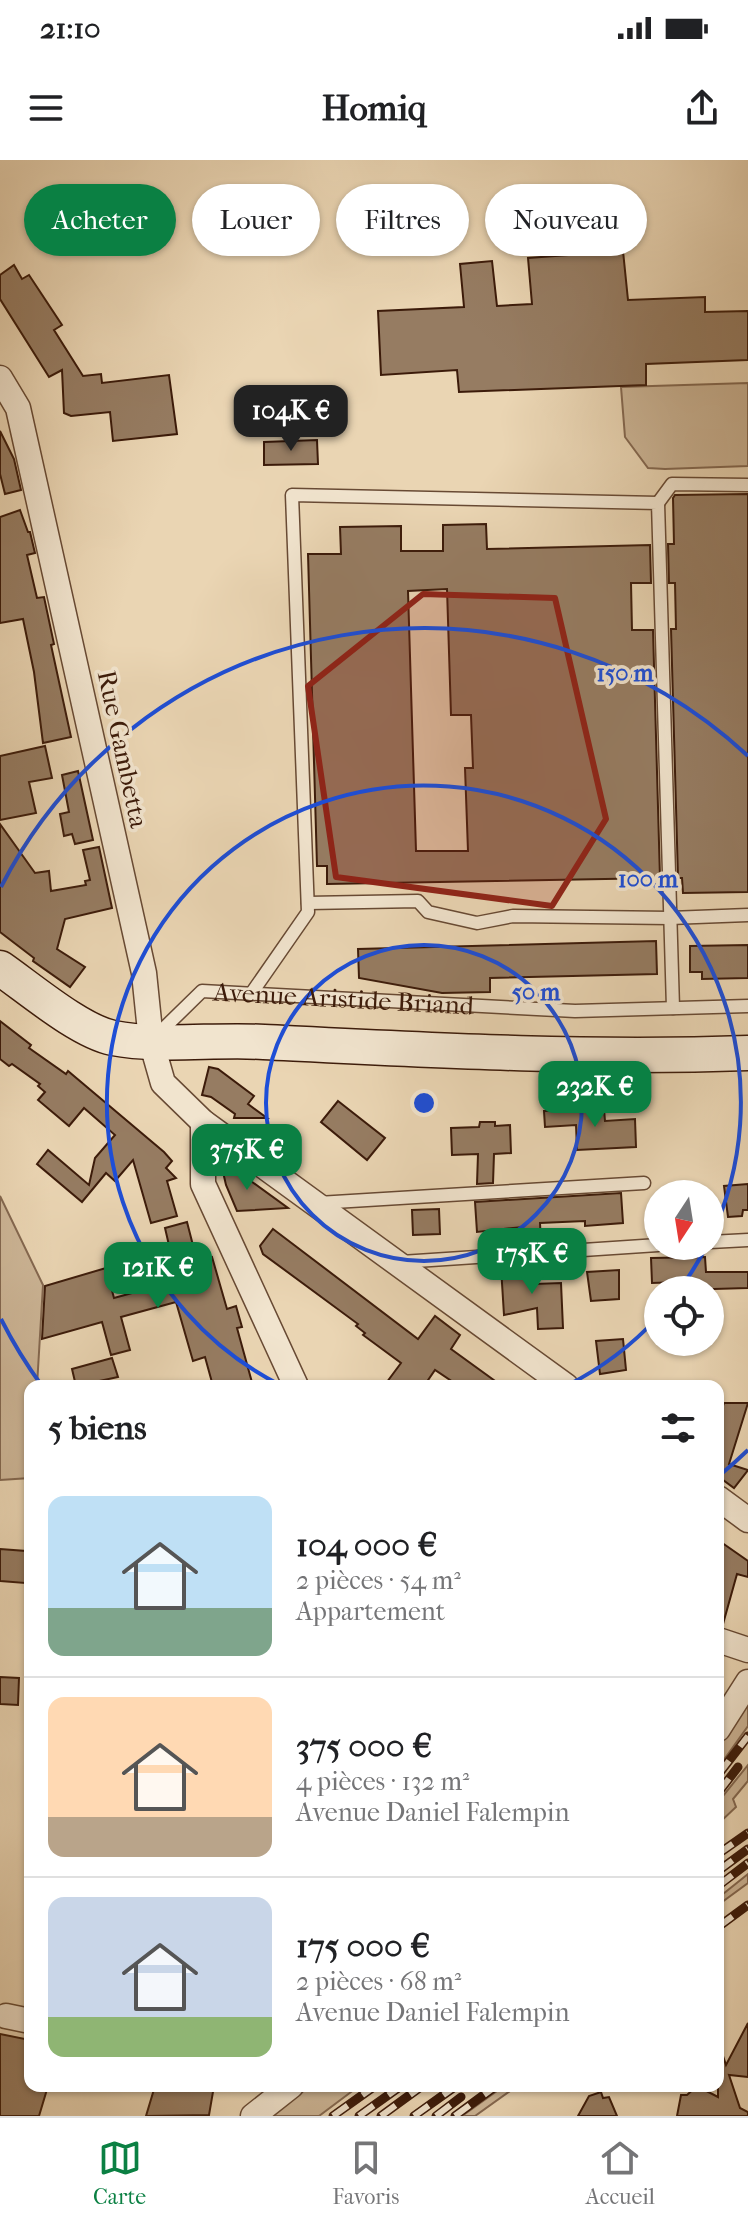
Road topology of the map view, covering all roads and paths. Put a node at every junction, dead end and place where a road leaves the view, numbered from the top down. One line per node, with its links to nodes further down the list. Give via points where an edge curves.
1 (0, 378): 11 (street, Rue Gambetta, via 18,408 144,973)
2 (748, 485): 3 (lane, via 672,484)
3 (658, 503): 4 (lane, via 292,495); 6 (lane)
4 (308, 903): 6 (lane, via 418,901 428,912 477,923 513,916); 8 (lane, via 308,912)
5 (748, 915): 6 (lane)
6 (670, 918): 10 (lane)
7 (0, 968): 11 (main road, Avenue Aristide Briand, via 84,1026 111,1037)
8 (251, 994): 10 (lane, Avenue Aristide Briand, via 575,1011); 11 (lane, Avenue Aristide Briand, via 202,991)
9 (748, 1006): 10 (lane, Avenue Aristide Briand)
10 (673, 1008)
11 (151, 1041): 12 (main road, Avenue Aristide Briand, via 260,1041 436,1052); 13 (street, Rue Gambetta, via 163,1083)
12 (748, 1053)
13 (203, 1122): 15 (street, Rue Gambetta); 20 (street, via 203,1184)
14 (644, 1183): 15 (lane)
15 (315, 1203): 19 (street, Rue Gambetta)
16 (748, 1240): 17 (lane)
17 (724, 1241)
18 (644, 1246): 19 (lane)
19 (397, 1262): 21 (street, Rue Gambetta)
20 (293, 1380)
21 (558, 1380)
22 (724, 1502): 23 (street)
23 (748, 1520)
24 (724, 1642): 25 (street)
25 (748, 1650)
26 (748, 1682): 27 (street)
27 (724, 1720)
28 (6, 2016): 29 (street)
29 (24, 2020)
30 (283, 2092): 31 (street)
31 (253, 2116)

